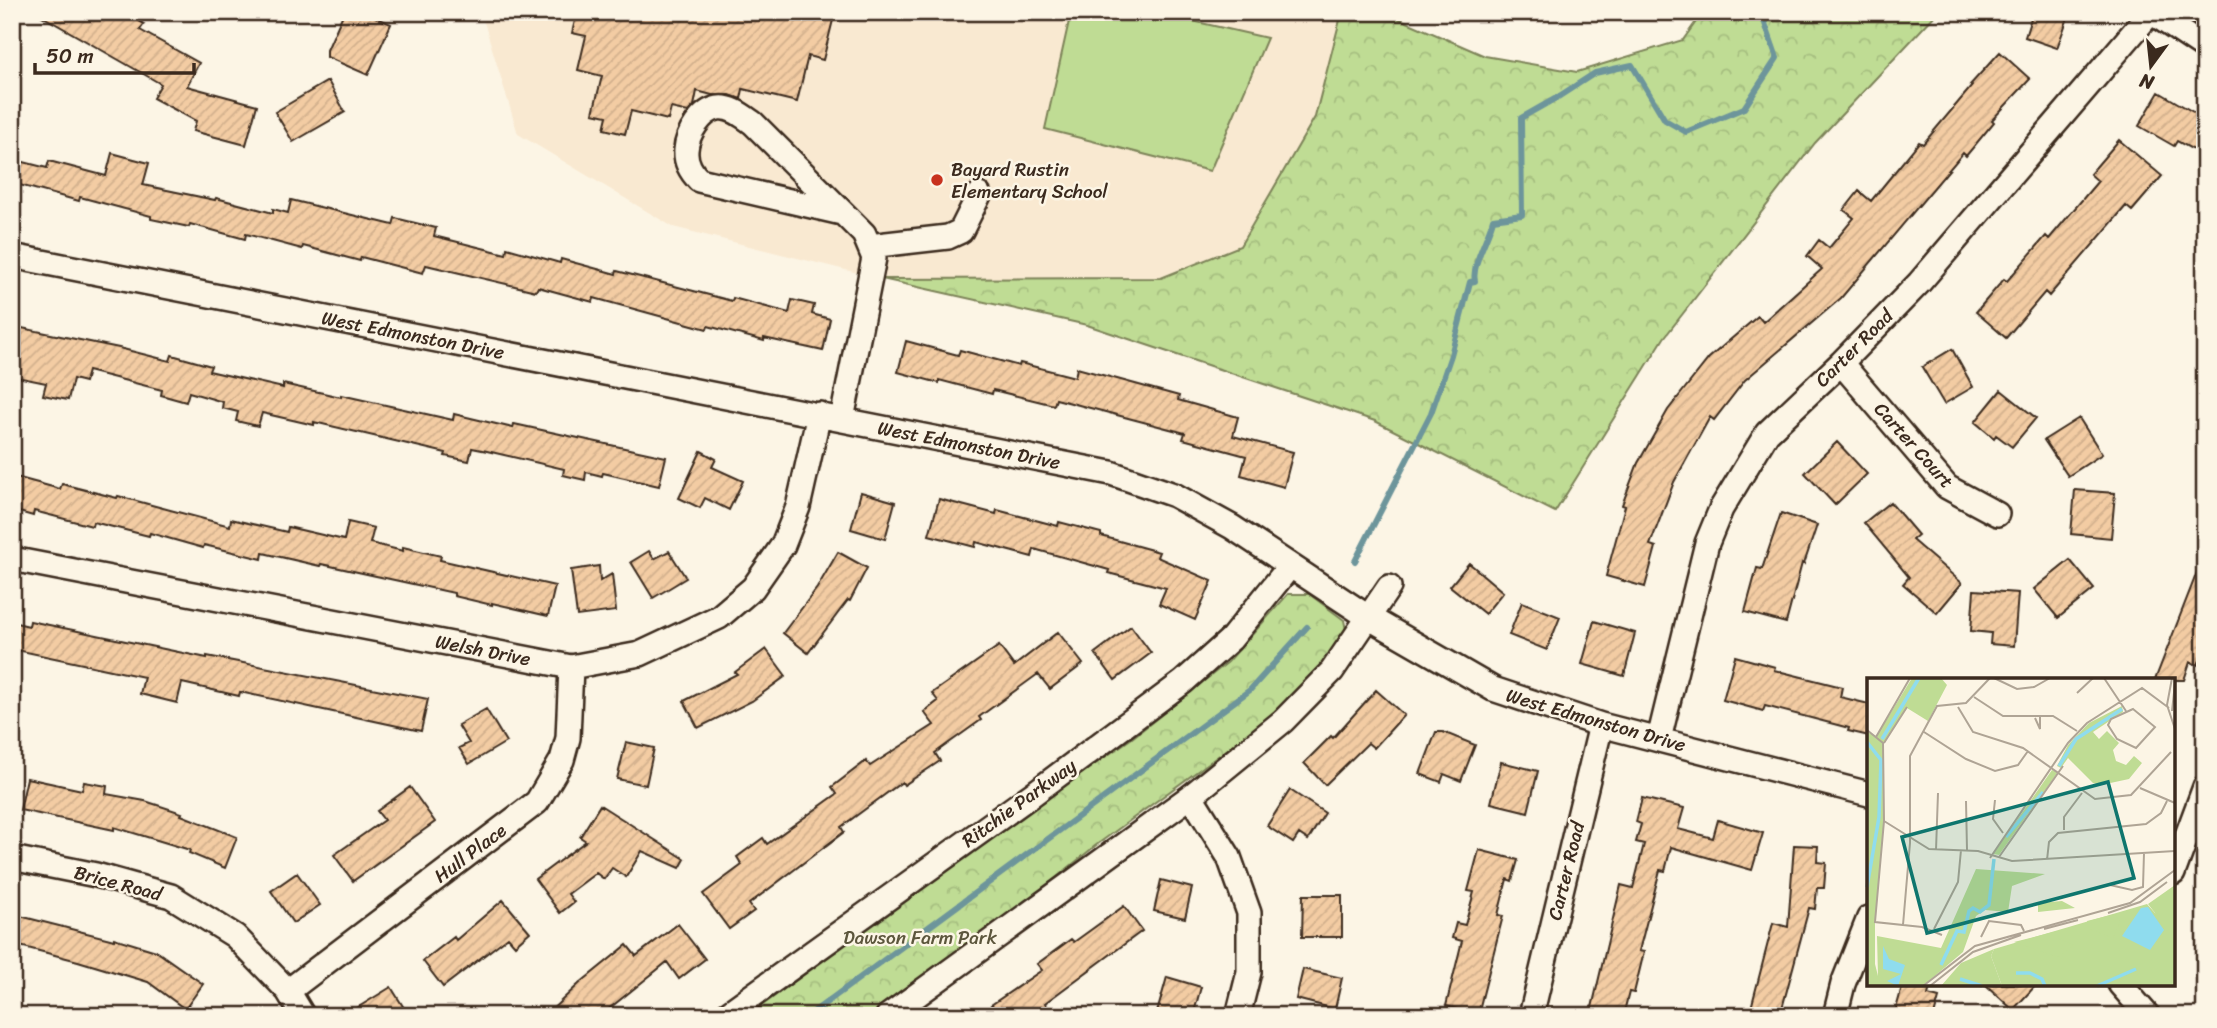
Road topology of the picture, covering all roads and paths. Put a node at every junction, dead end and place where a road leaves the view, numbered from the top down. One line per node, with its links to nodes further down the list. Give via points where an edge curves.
1 (2151, 12): 2 (street); 7 (street, Carter Road, via 1919,283)
2 (2205, 48)
3 (979, 195): 5 (street, via 961,231 948,237)
4 (842, 213): 4 (street, via 735,110 720,108 703,114 686,150 689,170 699,180); 5 (street, via 864,234)
5 (869, 246): 9 (street, via 874,258)
6 (12, 256): 8 (street, West Edmonston Drive)
7 (1841, 363): 10 (street, Carter Court, via 1947,487); 17 (street, Carter Road, via 1767,433 1721,509 1707,543)
8 (819, 414): 9 (street, West Edmonston Drive); 15 (street, Welsh Drive, via 798,507 783,545 753,588 719,617 640,654)
9 (842, 419): 12 (street, West Edmonston Drive, via 1111,473 1174,495)
10 (1997, 514)
11 (12, 559): 15 (street, Welsh Drive)
12 (1290, 566): 14 (street, West Edmonston Drive); 28 (street, Ritchie Parkway, via 1231,639 1183,682)
13 (1389, 587): 14 (street)
14 (1368, 617): 16 (street, West Edmonston Drive, via 1493,689); 20 (street, via 1332,671 1283,721)
15 (572, 667): 25 (street, Hull Place, via 568,738 562,760 537,802)
16 (1601, 725): 17 (street, West Edmonston Drive); 31 (street, Carter Road)
17 (1659, 739): 19 (street, West Edmonston Drive)
18 (2205, 786): 22 (street)
19 (1867, 793)
20 (1191, 796): 29 (street); 30 (street, via 1229,857 1249,913 1249,972)
21 (12, 859): 25 (street, Brice Road, via 171,896 235,936)
22 (2175, 868)
23 (1867, 923): 32 (street)
24 (2122, 986): 26 (street)
25 (288, 991): 27 (street, Brice Road)
26 (2138, 1004)
27 (303, 1016)
28 (724, 1016)
29 (888, 1016)
30 (1238, 1016)
31 (1531, 1016)
32 (1835, 1016)

